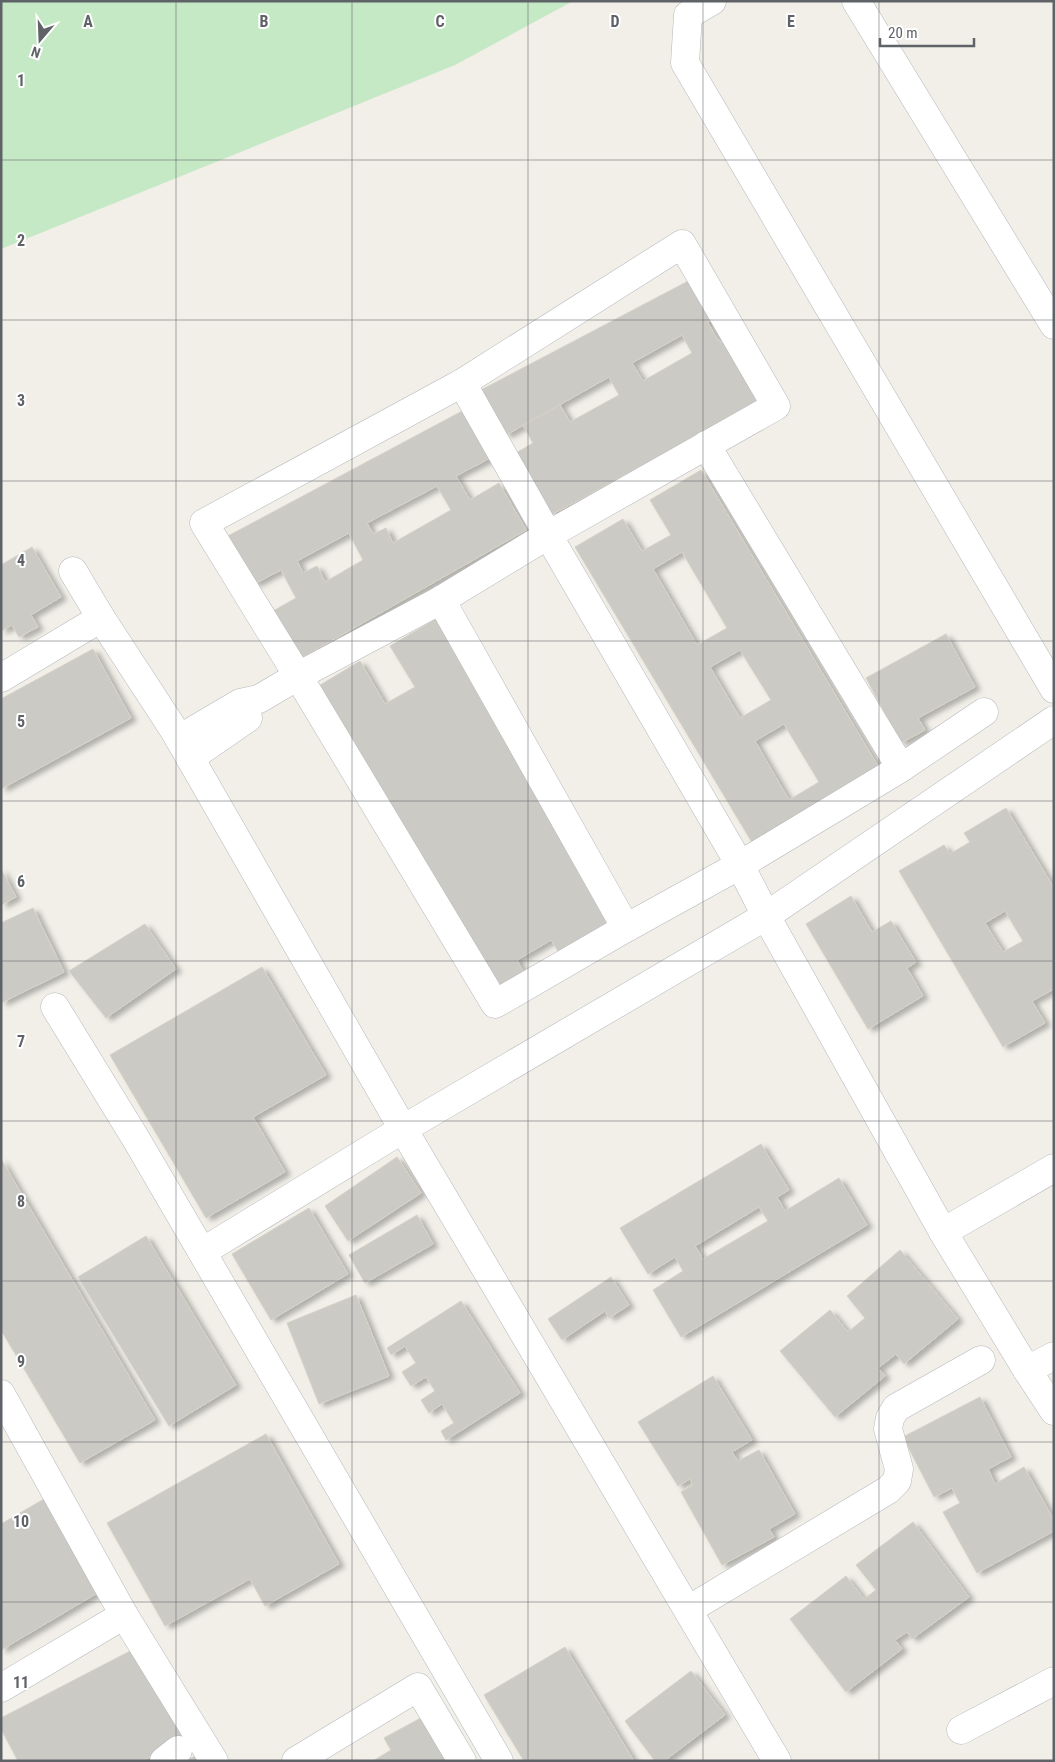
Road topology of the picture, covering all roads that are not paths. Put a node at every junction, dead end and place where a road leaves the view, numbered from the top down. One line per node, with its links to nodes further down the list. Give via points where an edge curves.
1 (712, 1): 12 (street, via 688,15 685,63)
2 (856, 1): 3 (street)
3 (1054, 325)
4 (462, 384): 5 (street, via 682,244 776,406); 6 (street); 10 (street, via 204,523)
5 (706, 444): 6 (street); 16 (street)
6 (548, 535): 8 (street); 17 (street)
7 (73, 571): 9 (street)
8 (441, 600): 10 (street); 19 (street)
9 (101, 618): 11 (street); 15 (street)
10 (298, 676): 15 (street, via 258,700 251,715); 19 (street, via 495,1004)
11 (1, 678)
12 (1054, 689)
13 (984, 712): 16 (street)
14 (1054, 720): 18 (street)
15 (185, 749): 21 (street)
16 (901, 768): 17 (street)
17 (740, 865): 18 (street); 19 (street)
18 (766, 916): 21 (street); 23 (street)
19 (626, 928)
20 (55, 1007): 24 (street)
21 (403, 1129): 24 (street); 30 (street)
22 (1054, 1168): 23 (street)
23 (943, 1232): 27 (street)
24 (202, 1252): 38 (street)
25 (1054, 1356): 27 (street)
26 (981, 1360): 30 (street, via 896,1408 888,1429 899,1469 897,1482 888,1490)
27 (1027, 1370): 29 (street)
28 (1, 1394): 31 (street)
29 (1054, 1411)
30 (688, 1610): 39 (street)
31 (124, 1614): 33 (street); 35 (street)
32 (1054, 1681): 34 (street)
33 (1, 1688)
34 (961, 1730)
35 (214, 1761)
36 (296, 1761): 37 (street, via 418,1687)
37 (462, 1761)
38 (499, 1761)
39 (777, 1761)

